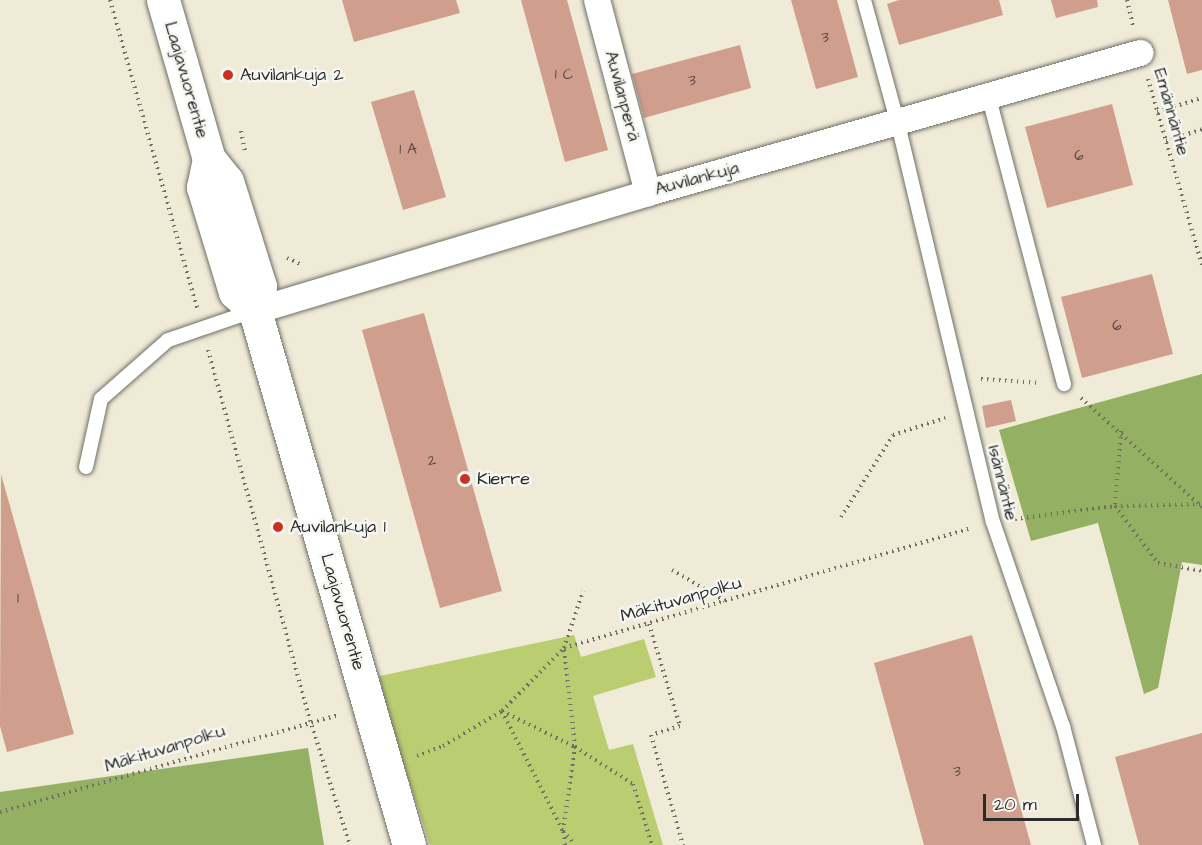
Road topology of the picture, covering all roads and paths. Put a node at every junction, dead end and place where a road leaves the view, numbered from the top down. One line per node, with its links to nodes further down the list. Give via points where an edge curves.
1 (110, 0): 16 (path)
2 (163, 0): 15 (main road, Laajavuorentie, via 209,159 227,181 260,286)
3 (597, 0): 13 (street, Auvilanperä)
4 (864, 0): 10 (lane, Isännäntie)
5 (1127, 0): 6 (path, Emännäntie)
6 (1140, 53): 7 (street, Auvilankuja); 9 (path, Emännäntie)
7 (989, 98): 10 (street, Auvilankuja); 18 (lane)
8 (1202, 98): 9 (path)
9 (1158, 112): 12 (path, Emännäntie)
10 (898, 124): 13 (street, Auvilankuja); 17 (lane, Isännäntie)
11 (1202, 129): 12 (path)
12 (1166, 141): 14 (path, Emännäntie)
13 (648, 193): 15 (street, Auvilankuja)
14 (1202, 265)
15 (255, 311): 16 (lane); 40 (main road, Laajavuorentie)
16 (201, 327): 21 (lane, via 168,340 102,399); 34 (path, via 243,466)
17 (957, 377): 18 (path); 19 (lane, Isännäntie)
18 (1064, 384): 20 (path)
19 (966, 412): 24 (path, via 893,435); 25 (lane, Isännäntie)
20 (1120, 430): 22 (path); 23 (path)
21 (86, 467)
22 (1201, 505): 23 (path, Mäkituvanpolku)
23 (1116, 506): 25 (path, Mäkituvanpolku); 27 (path, via 1158,562)
24 (841, 517)
25 (993, 522): 29 (path, Mäkituvanpolku); 45 (lane, Isännäntie, via 1063,726)
26 (672, 570): 29 (path)
27 (1202, 571)
28 (583, 591): 31 (path)
29 (726, 602): 30 (path, Mäkituvanpolku)
30 (649, 624): 31 (path, Mäkituvanpolku); 44 (path, via 680,726 651,735)
31 (564, 648): 32 (path, Mäkituvanpolku); 35 (path)
32 (502, 711): 35 (path); 36 (path, Mäkituvanpolku, via 442,746); 38 (path)
33 (338, 715): 34 (path, Mäkituvanpolku)
34 (310, 720): 37 (path, Mäkituvanpolku); 39 (path)
35 (575, 747): 38 (path); 43 (path, via 633,784)
36 (408, 760)
37 (0, 812)
38 (563, 831): 41 (path); 42 (path)
39 (350, 845)
40 (409, 845)
41 (565, 845)
42 (575, 845)
43 (652, 845)
44 (683, 845)
45 (1094, 845)

